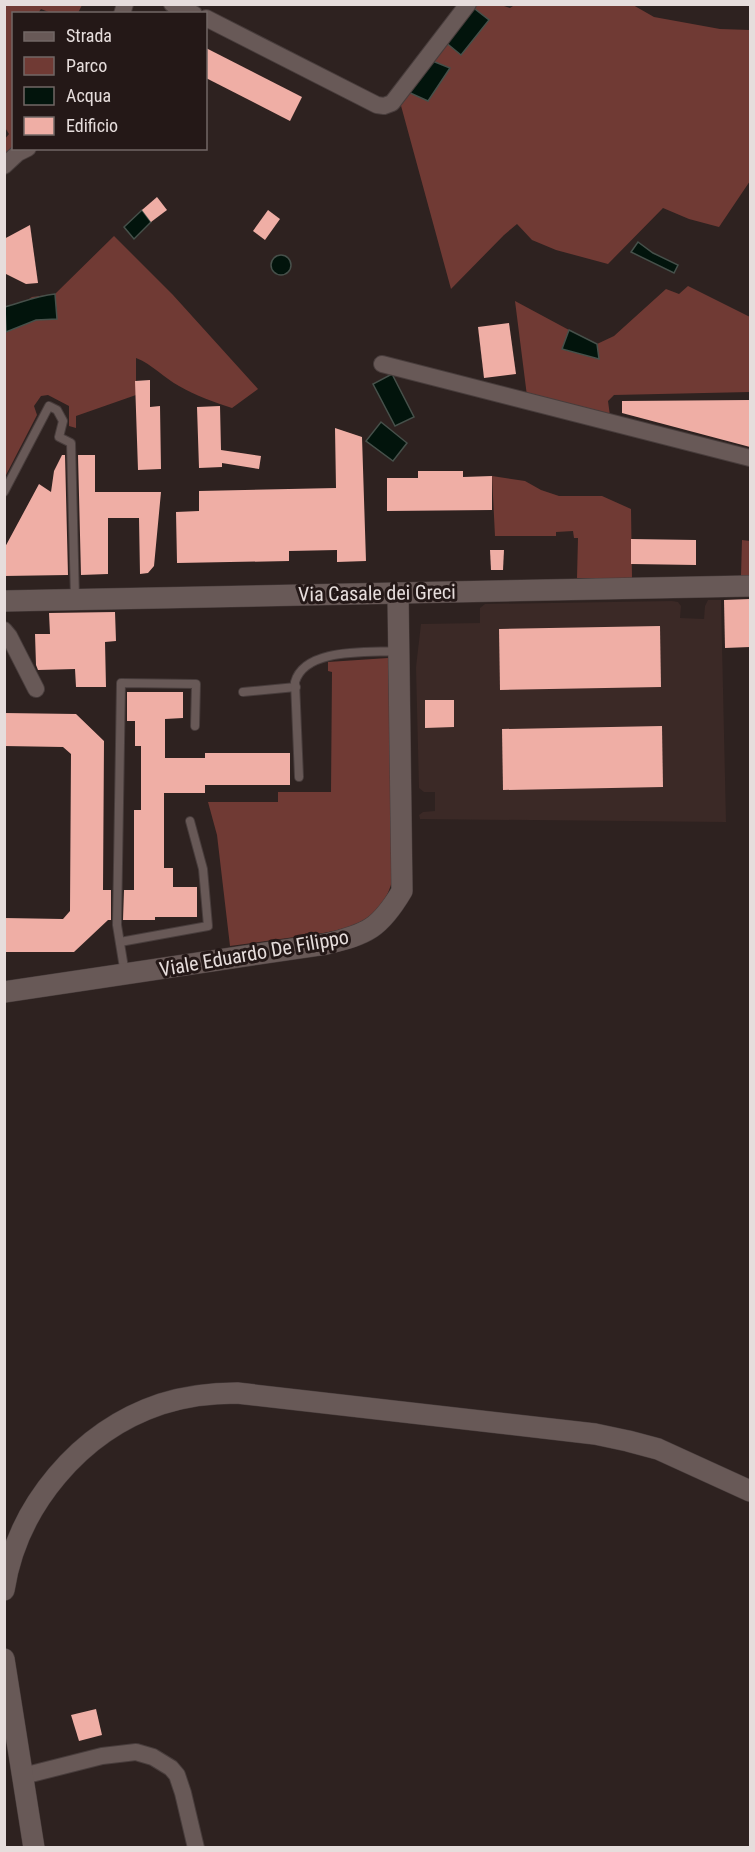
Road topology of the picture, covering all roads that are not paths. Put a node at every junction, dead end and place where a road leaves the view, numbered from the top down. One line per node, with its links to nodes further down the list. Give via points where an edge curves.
1 (172, 4): 3 (street)
2 (468, 4): 4 (street, via 392,103 384,106)
3 (190, 12)
4 (207, 19)
5 (24, 150): 6 (street)
6 (4, 166)
7 (382, 364): 8 (street)
8 (750, 458)
9 (4, 492): 12 (lane, via 49,406 57,410 63,421 59,437 71,443)
10 (750, 586): 11 (street, Via Casale dei Greci)
11 (398, 592): 12 (street, Via Casale dei Greci); 15 (street, Viale Eduardo De Filippo)
12 (75, 600): 13 (street, Via Casale dei Greci)
13 (4, 601)
14 (4, 630): 17 (street)
15 (399, 651): 16 (lane, via 317,659 303,667 297,675); 23 (street, Viale Eduardo De Filippo, via 402,891 390,911 374,928 344,940)
16 (296, 687): 18 (lane); 20 (lane)
17 (36, 689)
18 (243, 692)
19 (195, 726): 22 (lane, via 196,684 121,683 117,925)
20 (299, 777)
21 (190, 821): 22 (lane, via 203,869 208,926)
22 (120, 942): 23 (lane)
23 (125, 974): 24 (street, Viale Eduardo De Filippo)
24 (4, 992)
25 (750, 1491): 26 (street, via 658,1449 595,1434 237,1392 201,1395 161,1404 133,1416 85,1447 62,1469 20,1537)
26 (4, 1590)
27 (4, 1659): 28 (street)
28 (23, 1776): 29 (street); 30 (street, via 102,1756 135,1752 153,1757 177,1775)
29 (34, 1848)
30 (196, 1848)

